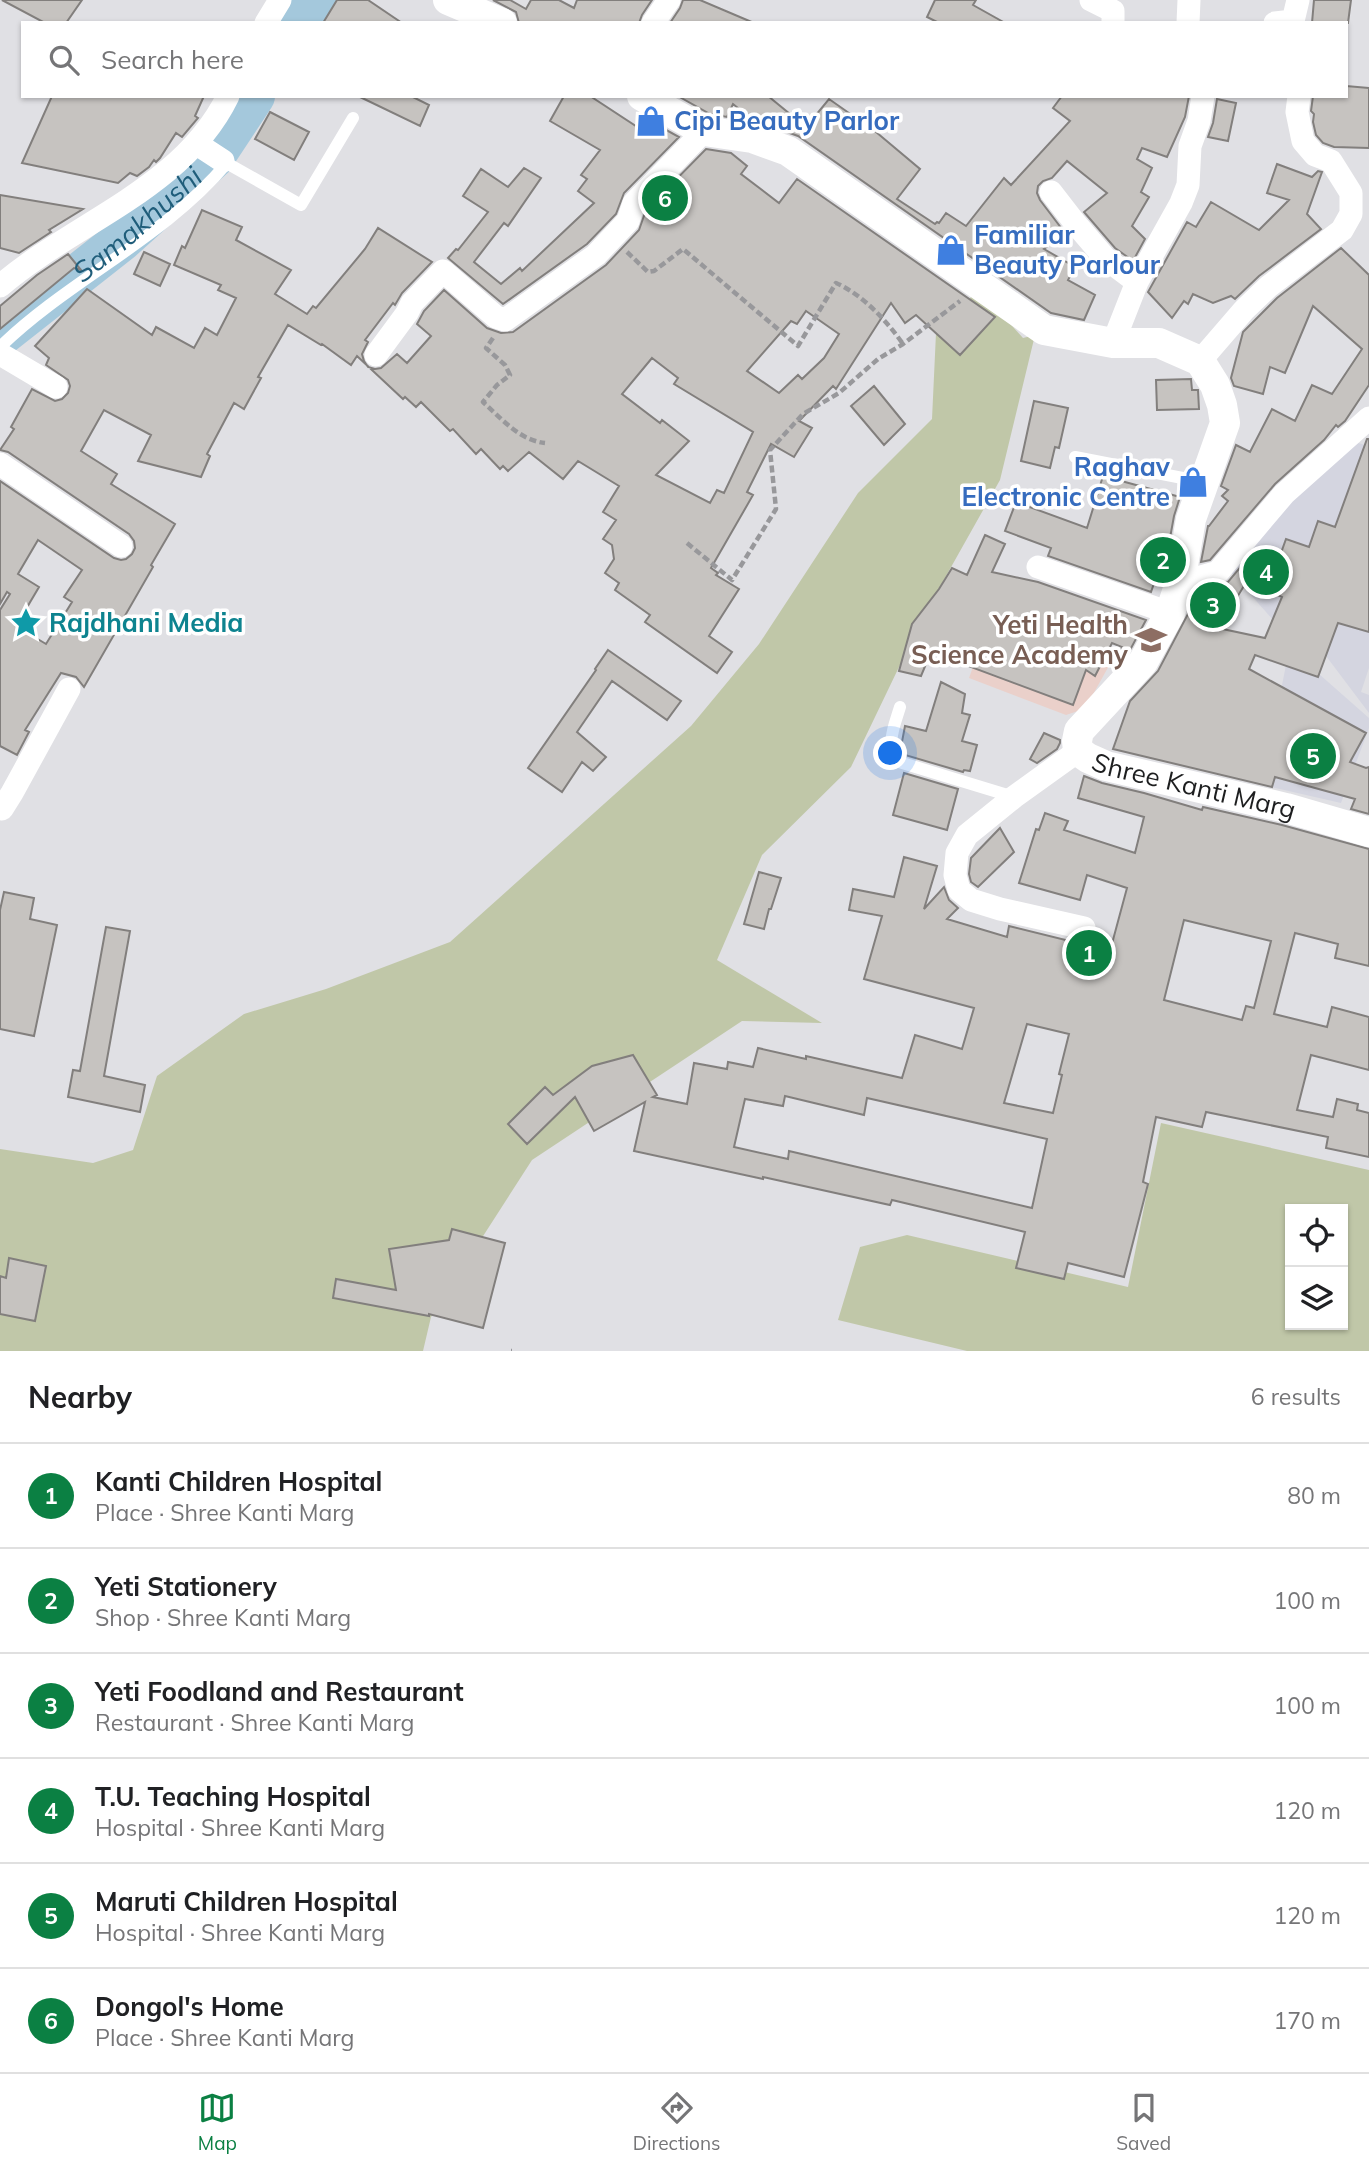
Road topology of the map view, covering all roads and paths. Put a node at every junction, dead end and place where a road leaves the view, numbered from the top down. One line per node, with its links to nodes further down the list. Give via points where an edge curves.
1 (280, 0): 6 (street)
2 (448, 0): 7 (street)
3 (669, 0): 8 (street)
4 (1091, 0): 9 (street, via 1113,11)
5 (1189, 0): 10 (street)
6 (267, 21)
7 (497, 21)
8 (654, 21)
9 (1113, 21)
10 (1188, 21)
11 (227, 98): 17 (street, via 218,116)
12 (646, 98): 16 (street)
13 (1203, 98): 20 (street, via 1190,146 1188,185)
14 (1299, 98): 29 (street, via 1303,141 1315,155 1331,161 1351,193 1351,214 1342,230 1244,310)
15 (353, 118): 17 (lane, via 301,205)
16 (704, 131): 19 (street, via 634,203 628,221); 21 (street, via 752,138 788,151)
17 (213, 154): 22 (street, via 160,176 33,259); 26 (lane, via 216,176 177,212 51,303)
18 (1051, 192): 20 (street, via 1105,258)
19 (613, 239): 23 (street); 25 (path, via 648,272 683,249 798,346 836,283 878,315)
20 (1137, 282): 24 (street)
21 (979, 285): 24 (street, via 1044,330); 25 (path)
22 (0, 286)
23 (505, 320): 28 (street, via 443,271 412,303); 32 (path, via 486,348 510,375 483,402 515,431)
24 (1113, 343): 29 (street, via 1159,343)
25 (903, 344): 36 (path, via 803,414 770,450 776,509 733,580)
26 (0, 347)
27 (0, 354): 30 (street)
28 (376, 355)
29 (1200, 361): 35 (street, Shree Kanti Marg, via 1215,385 1225,423)
30 (57, 387)
31 (1369, 418): 39 (street, via 1284,494 1218,572)
32 (545, 443)
33 (1075, 457): 35 (lane)
34 (0, 464): 37 (street)
35 (1203, 482): 39 (street, Shree Kanti Marg)
36 (687, 543)
37 (121, 546)
38 (1038, 567): 40 (street)
39 (1180, 583): 40 (street, Shree Kanti Marg)
40 (1170, 613): 43 (street, Shree Kanti Marg, via 1143,662 1079,732)
41 (69, 689): 45 (street)
42 (900, 708): 44 (lane, via 890,744 899,762)
43 (1079, 751): 44 (street); 46 (street, Shree Kanti Marg, via 1106,766)
44 (1014, 797): 47 (street, via 967,835 957,853 958,890 971,900 1000,909)
45 (0, 808)
46 (1369, 832)
47 (1084, 928)

